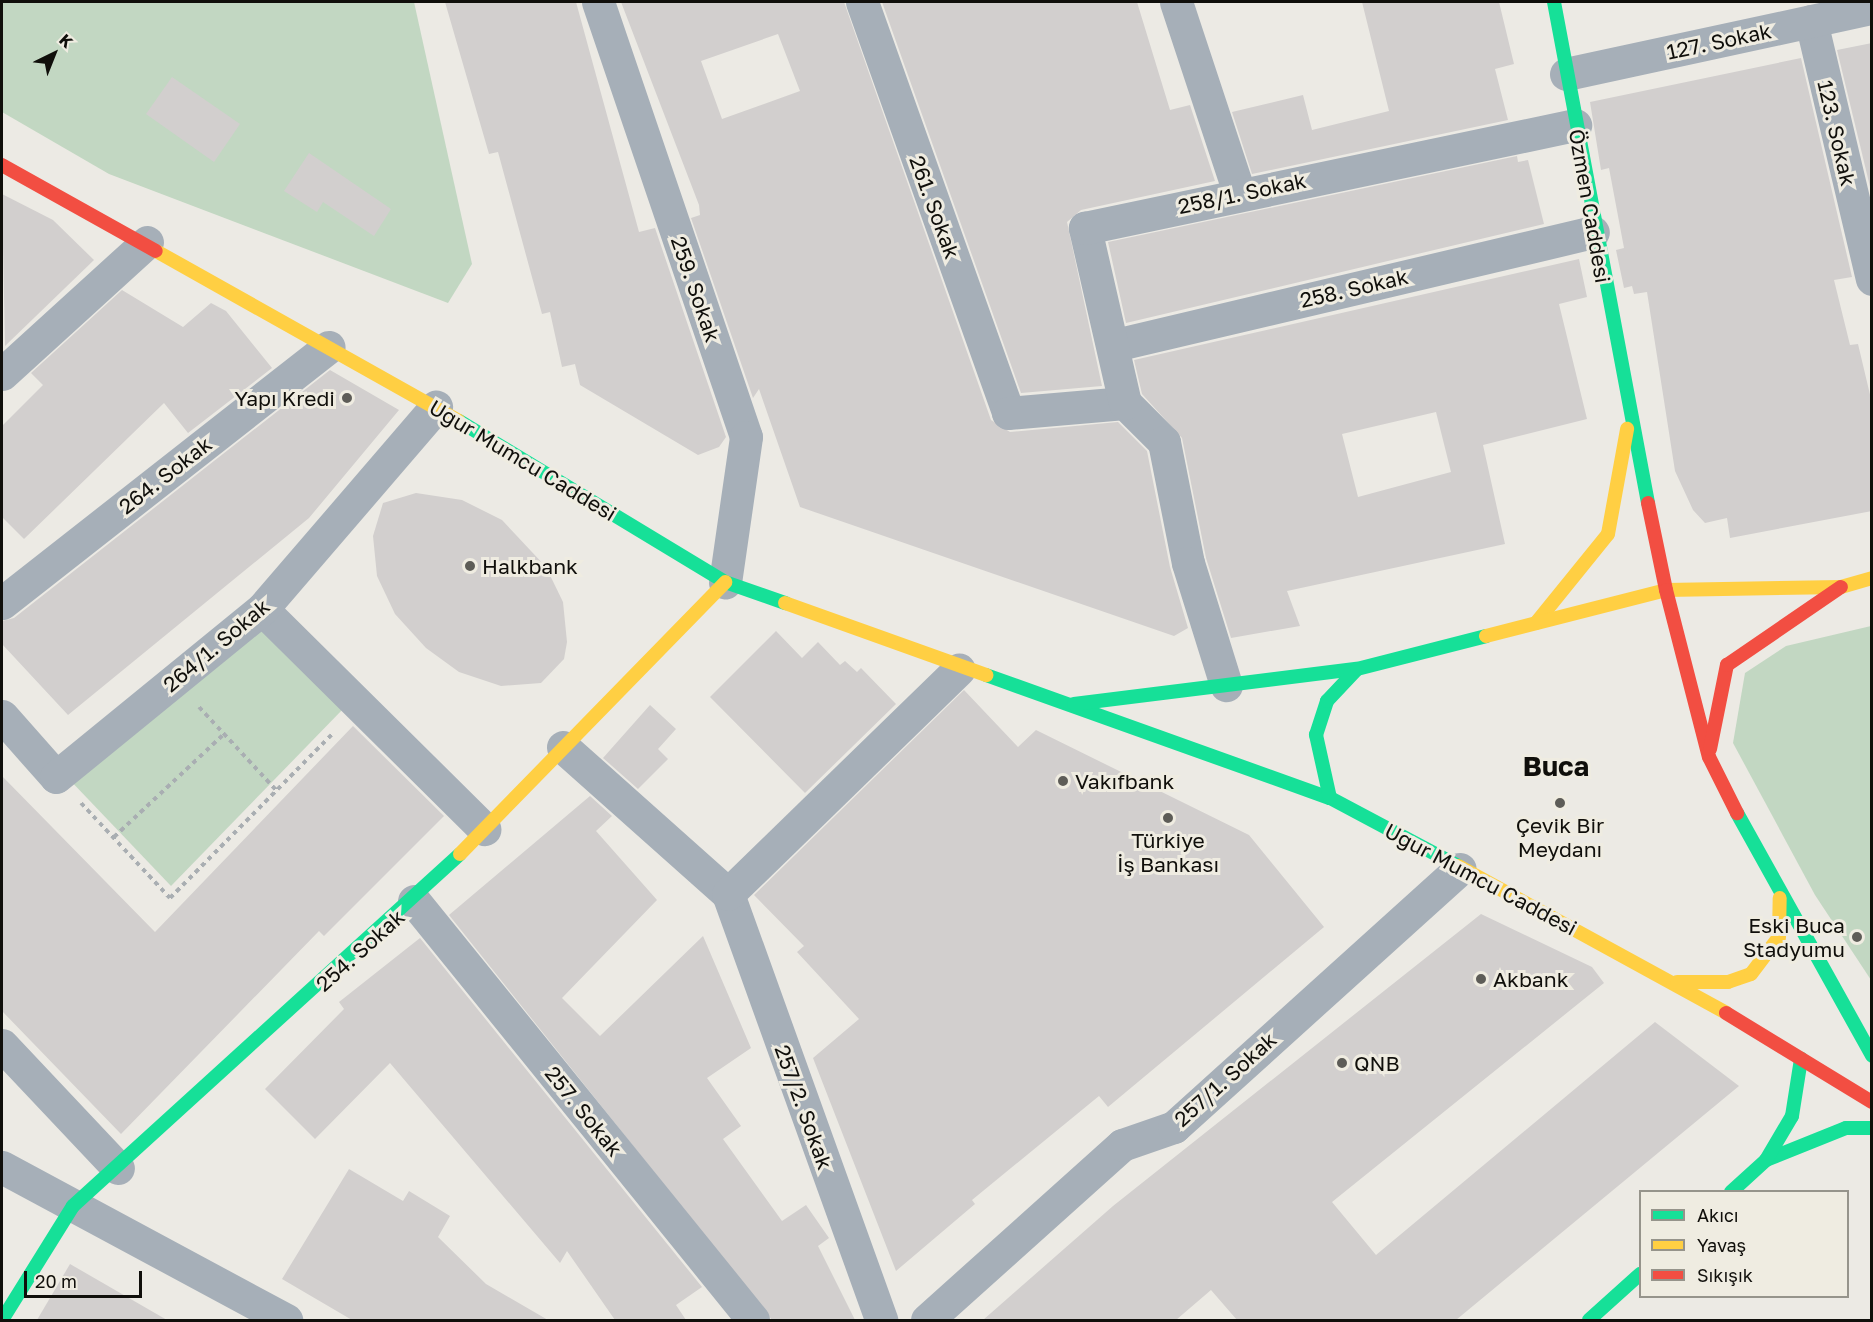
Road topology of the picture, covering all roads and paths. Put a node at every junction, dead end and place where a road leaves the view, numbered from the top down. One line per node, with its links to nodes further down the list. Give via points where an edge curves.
1 (598, 2): 21 (street, 259. Sokak, via 746,438)
2 (862, 2): 17 (street, 261. Sokak, via 1008,413)
3 (1554, 2): 7 (main road, Özmen Caddesi)
4 (1184, 3): 10 (street)
5 (1872, 8): 6 (street, 127. Sokak)
6 (1811, 21): 7 (street, 127. Sokak); 13 (street, 123. Sokak)
7 (1566, 74): 8 (main road, Özmen Caddesi)
8 (1575, 125): 10 (street, 258/1. Sokak); 11 (main road, Özmen Caddesi)
9 (2, 165): 12 (main road, Uğur Mumcu Caddesi)
10 (1239, 193): 14 (street, 258/1. Sokak, via 1085,228)
11 (1593, 232): 14 (street, 258. Sokak); 19 (main road, Özmen Caddesi)
12 (147, 242): 15 (main road, Uğur Mumcu Caddesi); 16 (street)
13 (1872, 279)
14 (1115, 345): 17 (street, 258/1. Sokak)
15 (329, 347): 18 (main road, Uğur Mumcu Caddesi); 24 (street, 264. Sokak)
16 (2, 374)
17 (1125, 403): 30 (street, via 1164,442 1188,563)
18 (436, 407): 21 (main road, Uğur Mumcu Caddesi); 25 (street, 264/1. Sokak)
19 (1630, 409): 23 (main road, Özmen Caddesi); 26 (main road, via 1608,534)
20 (1872, 578): 22 (main road, Uğur Mumcu Caddesi)
21 (726, 582): 27 (main road, Uğur Mumcu Caddesi); 35 (main road, 254. Sokak)
22 (1841, 587): 23 (main road, Uğur Mumcu Caddesi); 36 (main road, Uğur Mumcu Caddesi, via 1727,665)
23 (1666, 590): 26 (main road, Uğur Mumcu Caddesi); 36 (main road, Özmen Caddesi)
24 (2, 603)
25 (262, 609): 29 (street, 264/1. Sokak); 31 (street)
26 (1536, 623): 28 (main road, Uğur Mumcu Caddesi)
27 (960, 669): 32 (main road, Uğur Mumcu Caddesi); 43 (street)
28 (1357, 669): 30 (main road, Uğur Mumcu Caddesi); 39 (main road, via 1327,701 1316,735)
29 (175, 680): 34 (path); 37 (street, 264/1. Sokak)
30 (1226, 685): 32 (main road, Uğur Mumcu Caddesi)
31 (360, 705): 38 (path); 40 (street)
32 (1066, 705): 39 (main road, Uğur Mumcu Caddesi)
33 (2, 716): 37 (street)
34 (224, 734): 38 (path); 41 (path)
35 (564, 747): 40 (main road, 254. Sokak); 43 (street, 257/2. Sokak)
36 (1709, 757): 44 (main road, Özmen Caddesi)
37 (56, 777): 41 (path)
38 (276, 790): 41 (path, via 170,898)
39 (1330, 798): 42 (main road, Uğur Mumcu Caddesi)
40 (484, 829): 45 (main road, 254. Sokak)
41 (114, 837)
42 (1460, 869): 46 (main road, Uğur Mumcu Caddesi); 62 (street, 257/1. Sokak, via 1174,1127 1122,1145)
43 (728, 894): 61 (street, 257/2. Sokak)
44 (1780, 898): 46 (main road, via 1779,936 1751,974 1728,982); 48 (main road, Özmen Caddesi)
45 (414, 901): 54 (main road, 254. Sokak); 60 (street, 257. Sokak)
46 (1675, 982): 49 (main road, Uğur Mumcu Caddesi)
47 (2, 1046): 54 (street)
48 (1872, 1056)
49 (1801, 1059): 50 (main road, Uğur Mumcu Caddesi); 52 (main road, via 1792,1116)
50 (1872, 1102)
51 (1872, 1128): 52 (main road, via 1846,1128)
52 (1766, 1160): 55 (main road)
53 (2, 1167): 56 (street)
54 (118, 1168): 56 (main road, 254. Sokak)
55 (1732, 1190)
56 (73, 1206): 58 (main road, 254. Sokak); 59 (street)
57 (1639, 1276): 63 (main road)
58 (2, 1320)
59 (286, 1320)
60 (753, 1320)
61 (881, 1320)
62 (927, 1320)
63 (1589, 1320)

